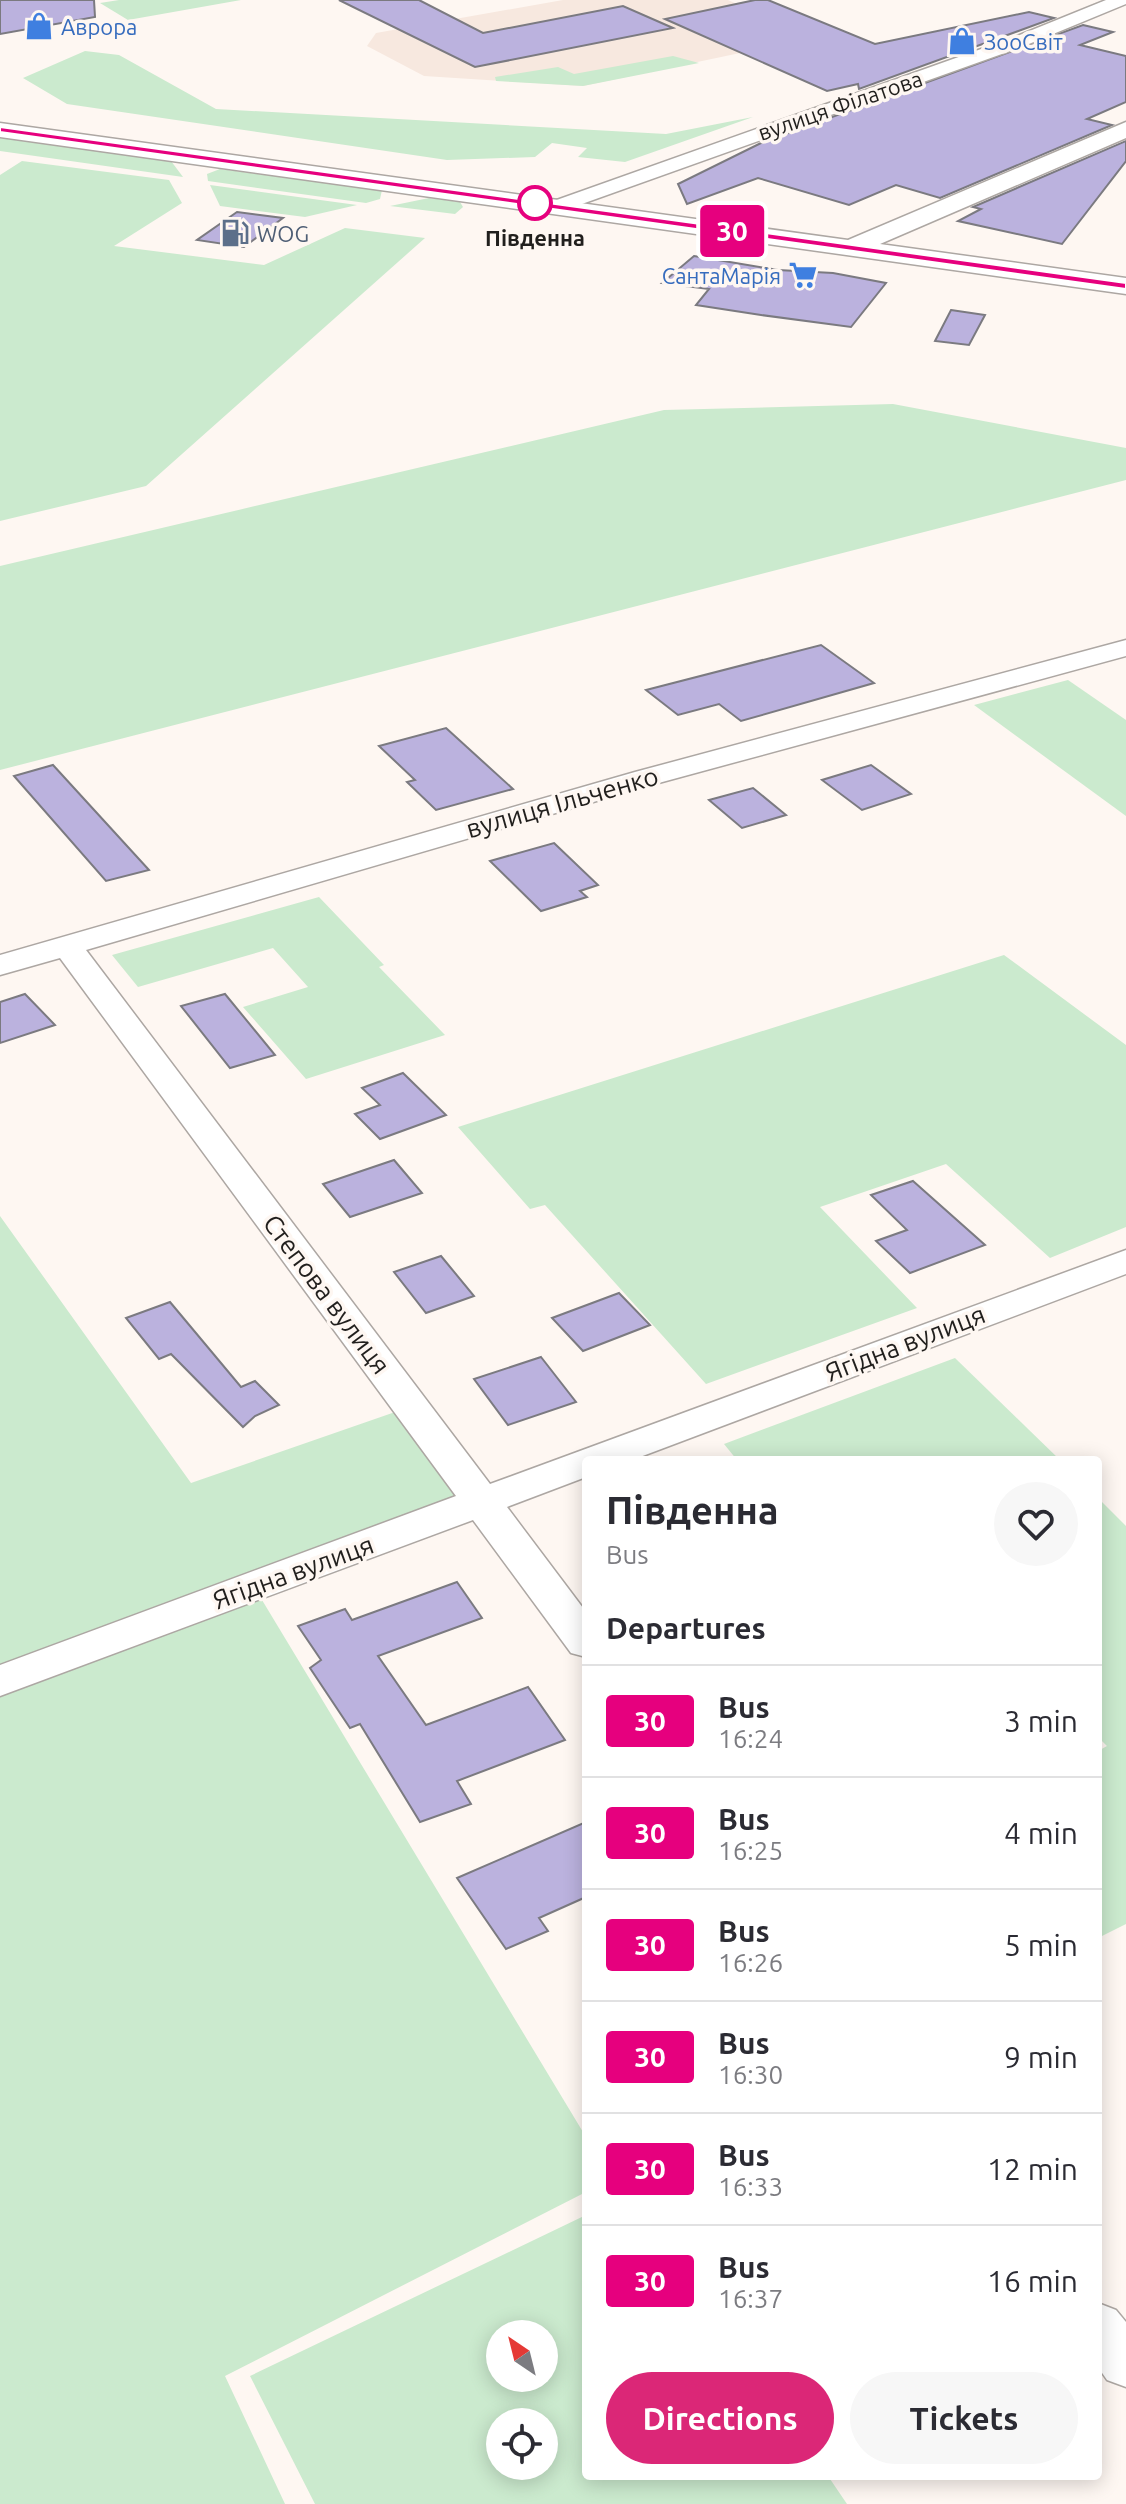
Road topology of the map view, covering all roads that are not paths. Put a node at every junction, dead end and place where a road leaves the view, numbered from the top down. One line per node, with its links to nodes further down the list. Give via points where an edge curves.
1 (1121, 0): 4 (street, вулиця Філатова, via 1018,42)
2 (1126, 129): 5 (main road)
3 (0, 130): 4 (main road)
4 (558, 206): 5 (main road)
5 (850, 248): 6 (main road)
6 (1126, 286)
7 (1126, 648): 8 (street, вулиця Ільченко, via 645,778)
8 (67, 946): 9 (street, вулиця Ільченко); 13 (street, Степова вулиця)
9 (0, 965)
10 (1126, 1261): 11 (street, Ягідна вулиця)
11 (605, 1456)
12 (582, 1464): 13 (street, Ягідна вулиця)
13 (482, 1502): 14 (street, Степова вулиця); 15 (street, Ягідна вулиця)
14 (582, 1637)
15 (0, 1681)
16 (1102, 2331): 17 (street)
17 (1126, 2363)

